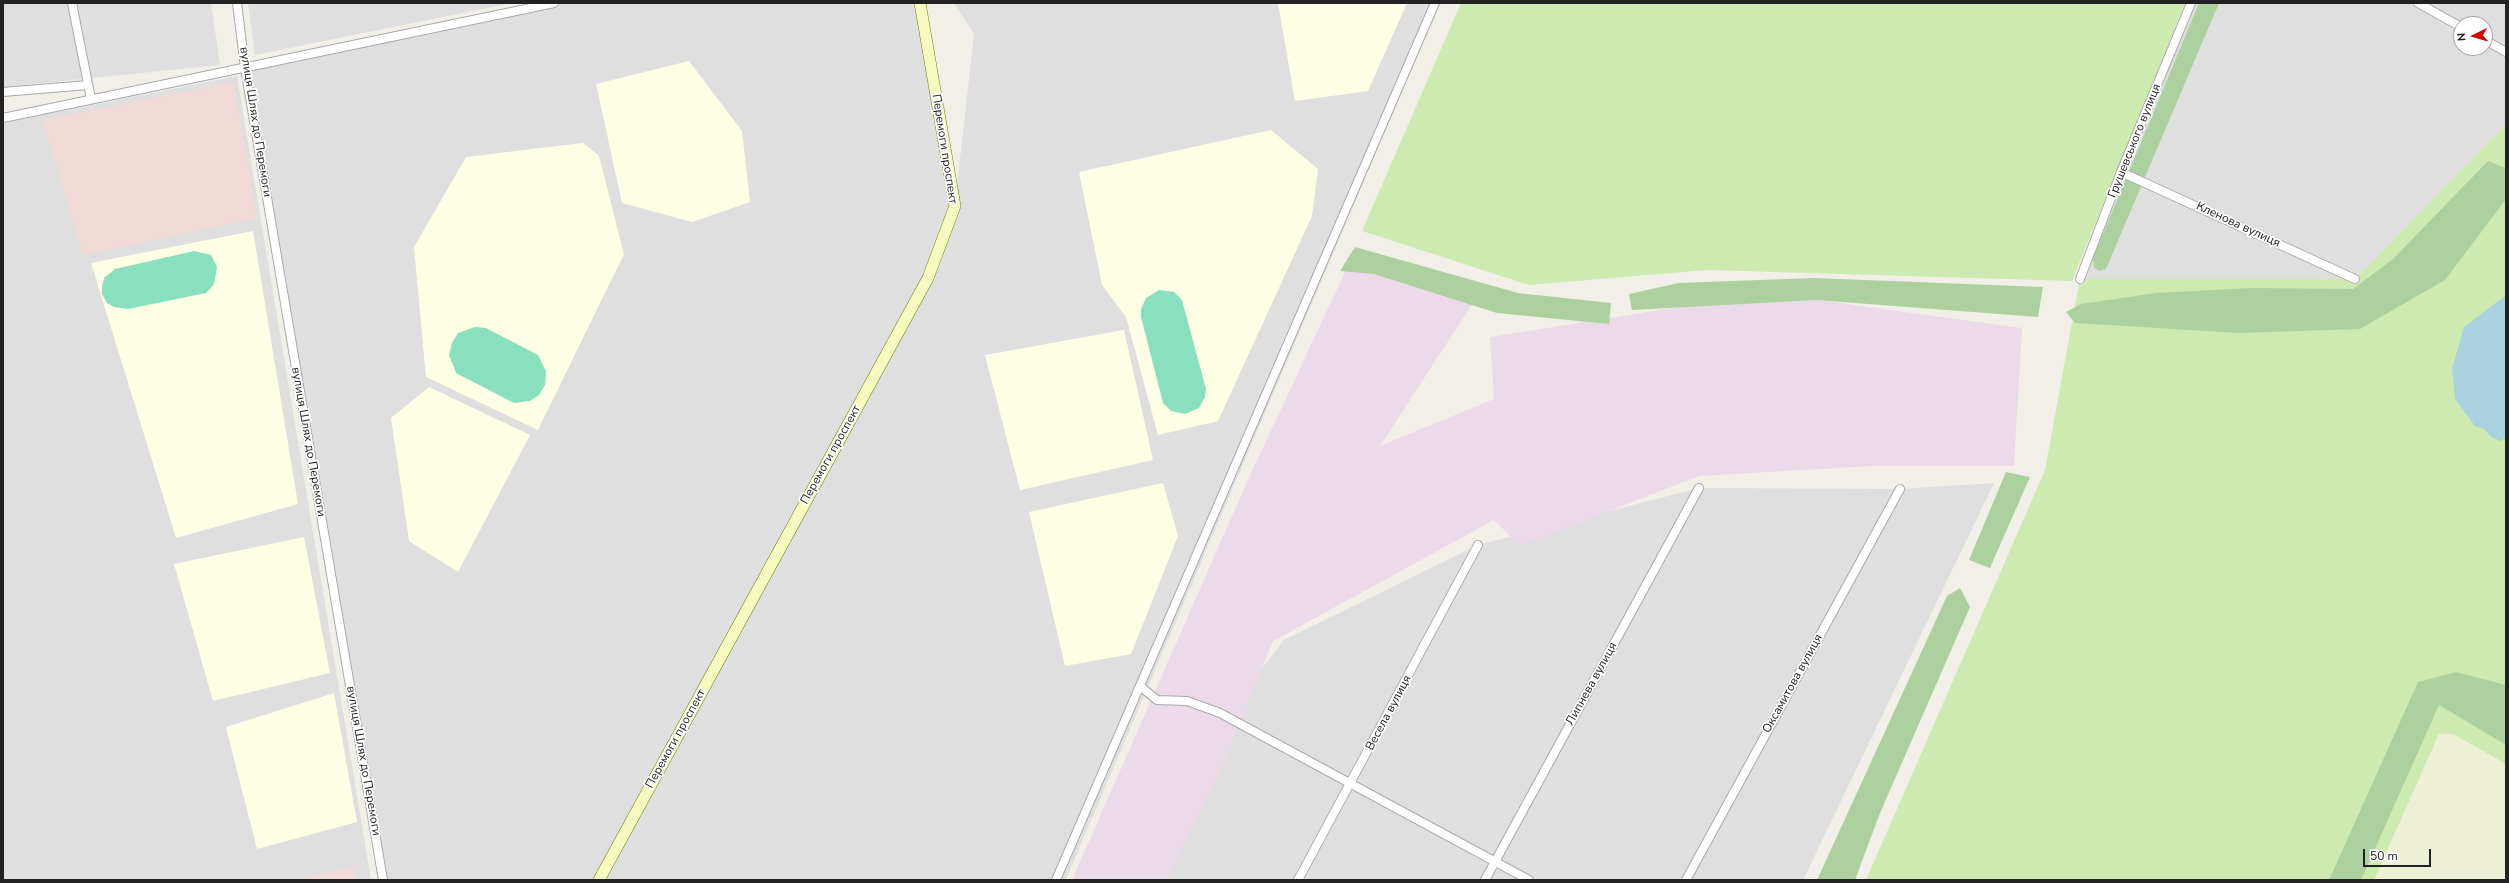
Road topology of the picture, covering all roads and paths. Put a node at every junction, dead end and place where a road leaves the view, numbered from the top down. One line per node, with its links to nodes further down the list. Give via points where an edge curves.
1 (72, 3): 12 (street)
2 (237, 3): 11 (street, вулиця Шлях до Перемоги)
3 (554, 3): 11 (street)
4 (920, 3): 26 (street, Перемоги проспект, via 955,206 928,278)
5 (1435, 3): 22 (street)
6 (2191, 3): 16 (street, Грушевського вулиця)
7 (2418, 3): 8 (street)
8 (2453, 23)
9 (2493, 45): 10 (street)
10 (2506, 52)
11 (245, 68): 14 (street); 25 (street, вулиця Шлях до Перемоги)
12 (88, 85): 13 (street); 14 (street)
13 (3, 92)
14 (91, 99): 15 (street)
15 (3, 118)
16 (2121, 172): 17 (street, Грушевського вулиця); 18 (street, Кленова вулиця)
17 (2080, 279)
18 (2355, 279)
19 (1699, 488): 24 (street, Липнева вулиця)
20 (1900, 489): 31 (street, Оксамитова вулиця)
21 (1478, 544): 23 (street, Весела вулиця)
22 (1141, 687): 23 (street, via 1157,700 1187,701 1220,713); 27 (street)
23 (1351, 784): 24 (street); 28 (street, Весела вулиця)
24 (1496, 861): 29 (street, Липнева вулиця); 30 (street)
25 (383, 880)
26 (598, 880)
27 (1056, 880)
28 (1298, 880)
29 (1485, 880)
30 (1529, 880)
31 (1686, 880)

